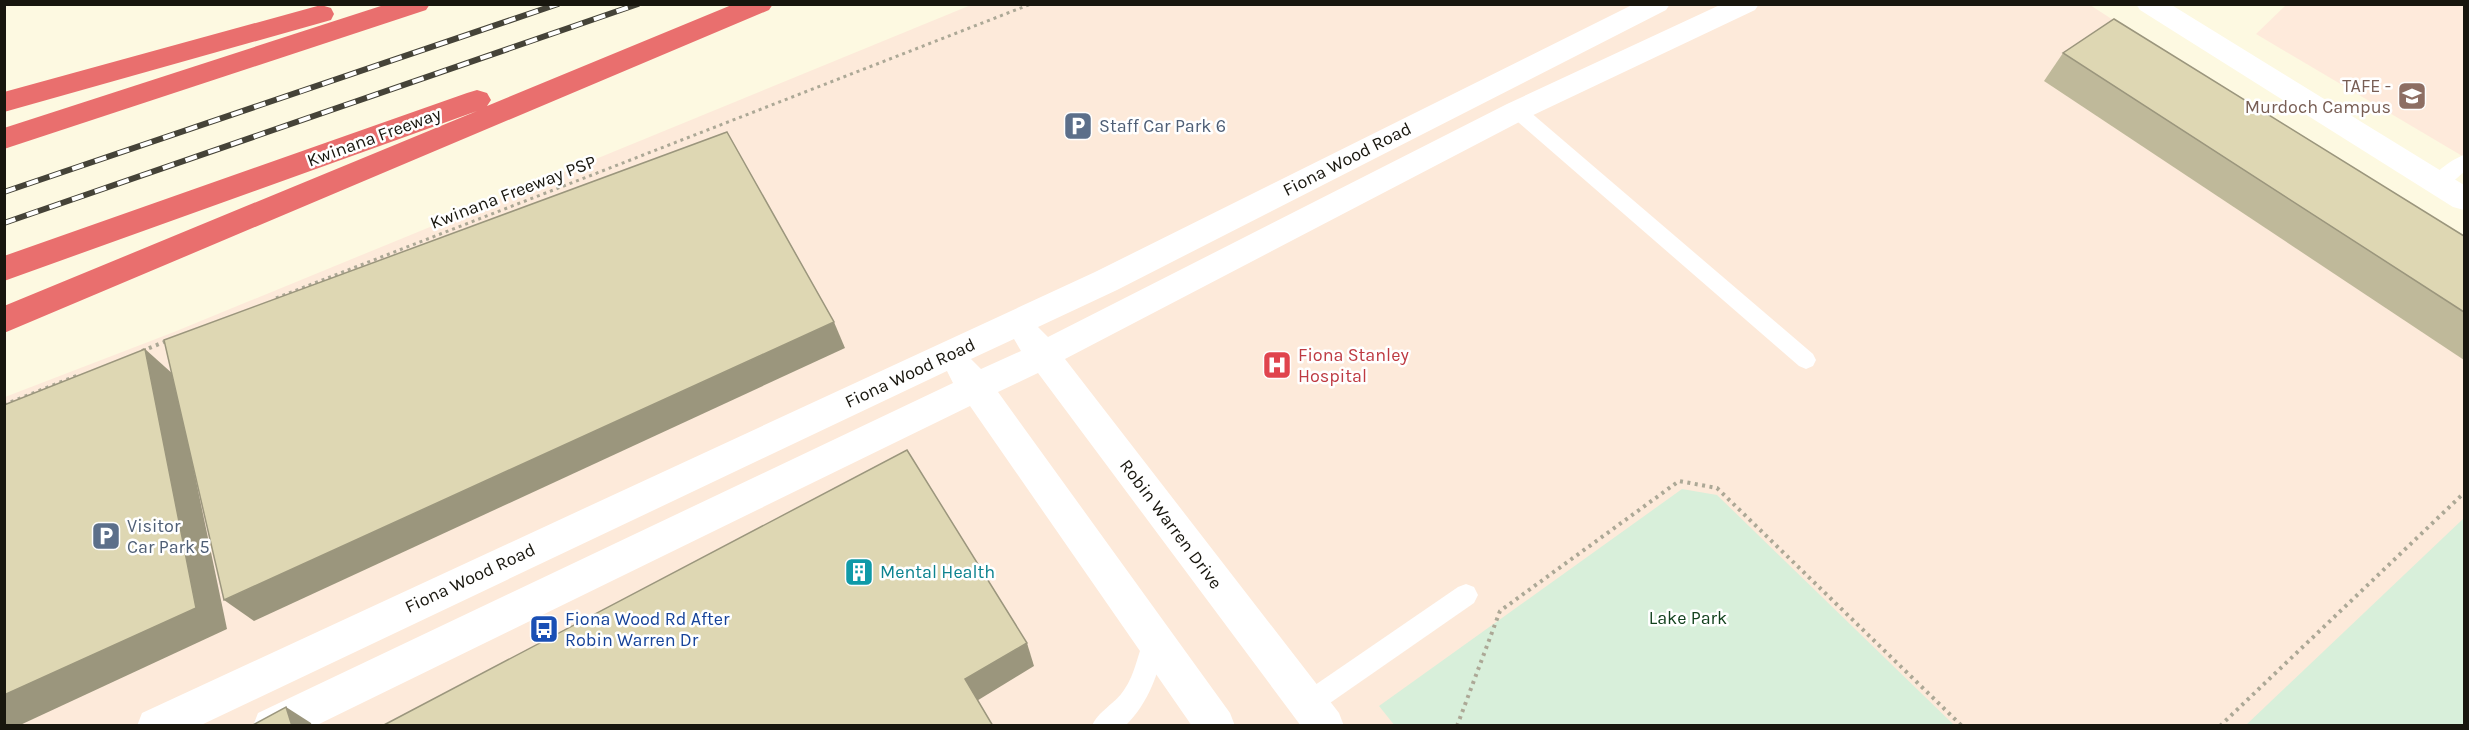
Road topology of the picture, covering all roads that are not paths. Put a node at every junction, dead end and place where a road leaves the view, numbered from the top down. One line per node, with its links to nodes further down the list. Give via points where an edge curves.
1 (355, 4): 9 (highway)
2 (417, 4): 11 (highway)
3 (744, 4): 15 (highway, Kwinana Freeway)
4 (760, 4): 16 (highway)
5 (1657, 4): 8 (street, Fiona Wood Road)
6 (1746, 4): 10 (street, Fiona Wood Road)
7 (2149, 4): 13 (street)
8 (1490, 86): 10 (street); 17 (street, Fiona Wood Road)
9 (4, 102)
10 (1517, 111): 19 (street, Fiona Wood Road); 20 (lane)
11 (4, 139)
12 (2464, 162): 13 (lane)
13 (2438, 183): 14 (street)
14 (2464, 199)
15 (4, 269)
16 (4, 320)
17 (1019, 322): 18 (street, Fiona Wood Road); 19 (street, Robin Warren Drive)
18 (951, 353): 21 (street); 25 (street, Fiona Wood Road)
19 (1043, 356): 21 (street, Fiona Wood Road); 24 (street, Robin Warren Drive)
20 (1806, 360)
21 (975, 388): 23 (street); 26 (street, Fiona Wood Road)
22 (1466, 595): 24 (lane)
23 (1155, 640): 27 (lane, via 1141,689 1123,712); 28 (street)
24 (1316, 715)
25 (156, 726)
26 (272, 726)
27 (1104, 726)
28 (1216, 726)

